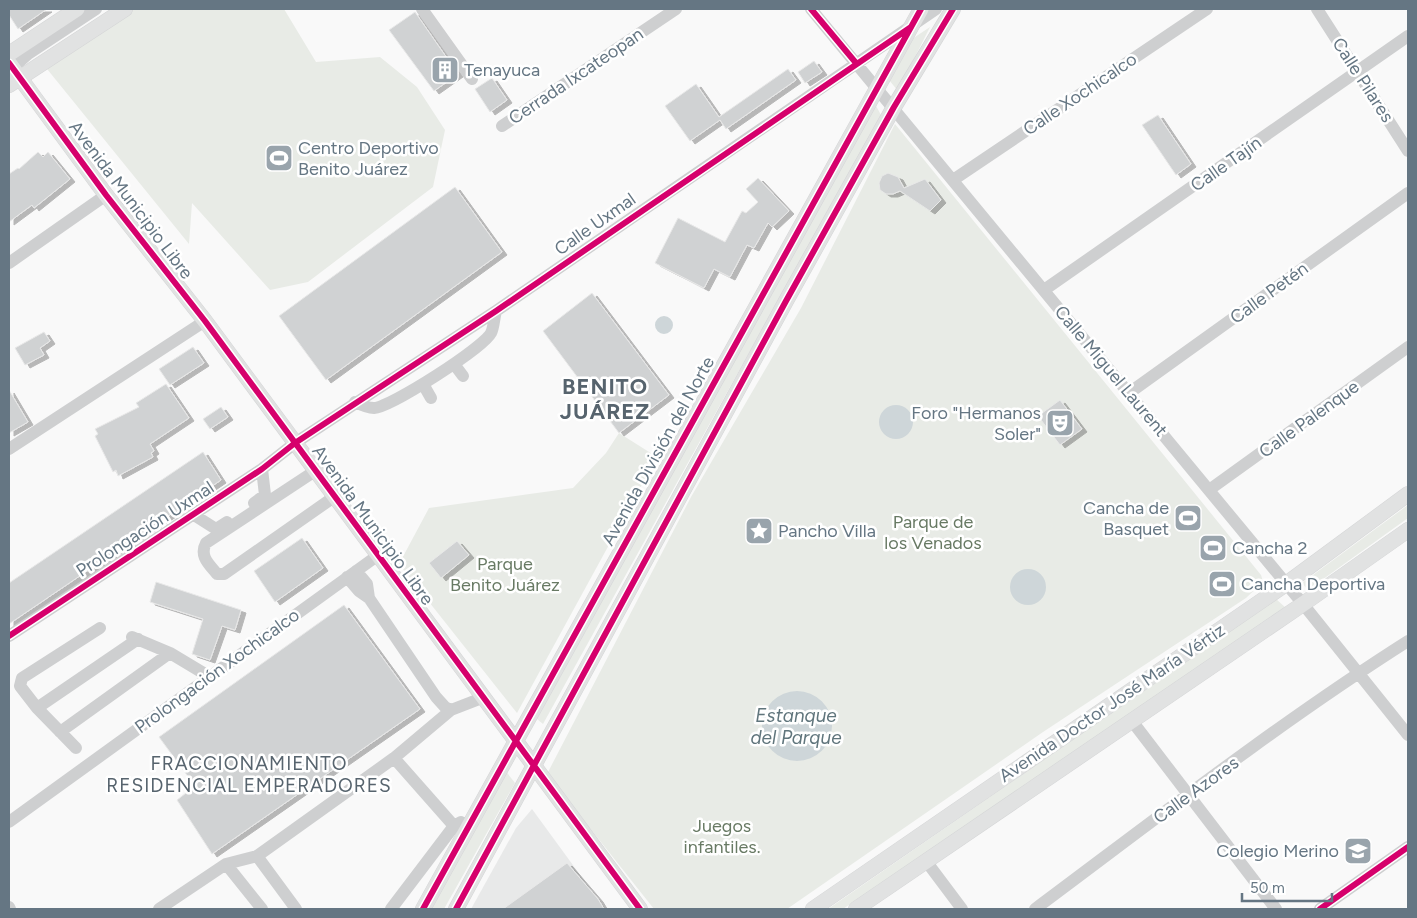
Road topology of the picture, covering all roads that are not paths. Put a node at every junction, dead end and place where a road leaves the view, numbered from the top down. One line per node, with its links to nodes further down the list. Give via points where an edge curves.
1 (77, 9): 16 (main road)
2 (96, 9): 16 (street, via 28,54)
3 (118, 9): 16 (street, via 34,62)
4 (125, 9): 16 (main road)
5 (422, 9): 18 (street)
6 (676, 9): 21 (street, Cerrada Ixcateopan)
7 (810, 9): 15 (street, Calle Miguel Laurent)
8 (921, 9): 13 (main road, Avenida División del Norte)
9 (936, 9): 13 (street, Calle Uxmal)
10 (953, 9): 20 (main road)
11 (1208, 9): 23 (street, Calle Xochicalco)
12 (1317, 9): 17 (street, Calle Pilares)
13 (911, 27): 15 (street, Calle Uxmal); 19 (main road, Avenida División del Norte)
14 (1408, 36): 17 (street, Calle Tajín)
15 (856, 63): 19 (street, Calle Miguel Laurent); 28 (street, Calle Uxmal)
16 (11, 70): 25 (main road, Avenida Municipio Libre)
17 (1358, 72): 22 (street, Calle Pilares); 27 (street, Calle Tajín)
18 (472, 79)
19 (876, 87): 20 (street, Calle Miguel Laurent); 64 (main road, Avenida División del Norte)
20 (894, 107): 23 (street, Calle Miguel Laurent); 67 (main road)
21 (502, 126)
22 (1408, 150)
23 (953, 180): 27 (street, Calle Miguel Laurent)
24 (1408, 193): 34 (street, Calle Petén)
25 (106, 195): 26 (street); 29 (main road, Avenida Municipio Libre)
26 (9, 263)
27 (1044, 290): 34 (street, Calle Miguel Laurent)
28 (496, 311): 31 (street, via 490,334); 36 (street, Calle Uxmal)
29 (205, 321): 37 (main road, Avenida Municipio Libre); 38 (street)
30 (1408, 347): 41 (street, Calle Palenque)
31 (454, 364): 32 (street); 33 (street)
32 (463, 376)
33 (422, 384): 35 (street); 36 (street, via 388,404 374,408)
34 (1129, 393): 41 (street, Calle Miguel Laurent)
35 (432, 398)
36 (356, 402): 37 (street, Calle Uxmal)
37 (295, 443): 39 (street, Prolongación Uxmal); 40 (main road, Avenida Municipio Libre)
38 (9, 449)
39 (262, 469): 43 (street); 45 (street, Prolongación Uxmal)
40 (315, 471): 43 (street); 44 (main road, Avenida Municipio Libre)
41 (1209, 490): 50 (street, Calle Miguel Laurent)
42 (1408, 494): 50 (main road, Avenida Doctor José María Vértiz)
43 (269, 497): 47 (street)
44 (334, 497): 47 (street, via 220,575 204,558 203,550); 48 (main road, Avenida Municipio Libre)
45 (194, 514): 47 (street); 53 (street, Prolongación Uxmal)
46 (1408, 530): 51 (main road, Avenida Doctor José María Vértiz)
47 (218, 532)
48 (377, 556): 49 (street, Prolongación Xochicalco); 58 (main road, Avenida Municipio Libre)
49 (352, 574): 57 (street, Prolongación Xochicalco); 60 (street, via 367,584 369,598 436,697)
50 (1286, 584): 51 (street, Calle Miguel Laurent); 83 (main road, Avenida Doctor José María Vértiz)
51 (1304, 604): 56 (street, Calle Miguel Laurent); 61 (main road, Avenida Doctor José María Vértiz)
52 (100, 628): 59 (street, via 22,678 20,686)
53 (9, 636)
54 (1408, 641): 56 (street, Calle Azores)
55 (170, 653): 57 (street); 59 (street, via 134,637); 62 (street)
56 (1358, 673): 63 (street, Calle Miguel Laurent); 68 (street, Calle Azores)
57 (210, 677): 70 (street, Prolongación Xochicalco)
58 (482, 698): 60 (street); 64 (main road, Avenida Municipio Libre)
59 (37, 708): 62 (street)
60 (451, 710): 66 (street)
61 (1132, 721): 68 (street); 74 (main road, Avenida Doctor José María Vértiz)
62 (60, 732): 65 (street)
63 (1408, 735)
64 (515, 741): 67 (main road, Avenida Municipio Libre); 69 (main road, Avenida División del Norte)
65 (76, 748)
66 (394, 758): 71 (street); 73 (street)
67 (533, 766): 81 (main road); 82 (main road, Avenida Municipio Libre)
68 (1187, 795): 86 (street, Calle Azores); 87 (street)
69 (473, 819): 71 (street); 80 (main road, Avenida División del Norte)
70 (9, 822)
71 (454, 826): 79 (street)
72 (1408, 847): 88 (street)
73 (257, 856): 75 (street); 78 (street)
74 (926, 861): 84 (main road, Avenida Doctor José María Vértiz); 85 (street)
75 (226, 864): 76 (street); 77 (street)
76 (158, 909)
77 (262, 909)
78 (296, 909)
79 (391, 909)
80 (423, 909)
81 (456, 909)
82 (640, 909)
83 (813, 909)
84 (856, 909)
85 (962, 909)
86 (1035, 909)
87 (1276, 909)
88 (1320, 909)

